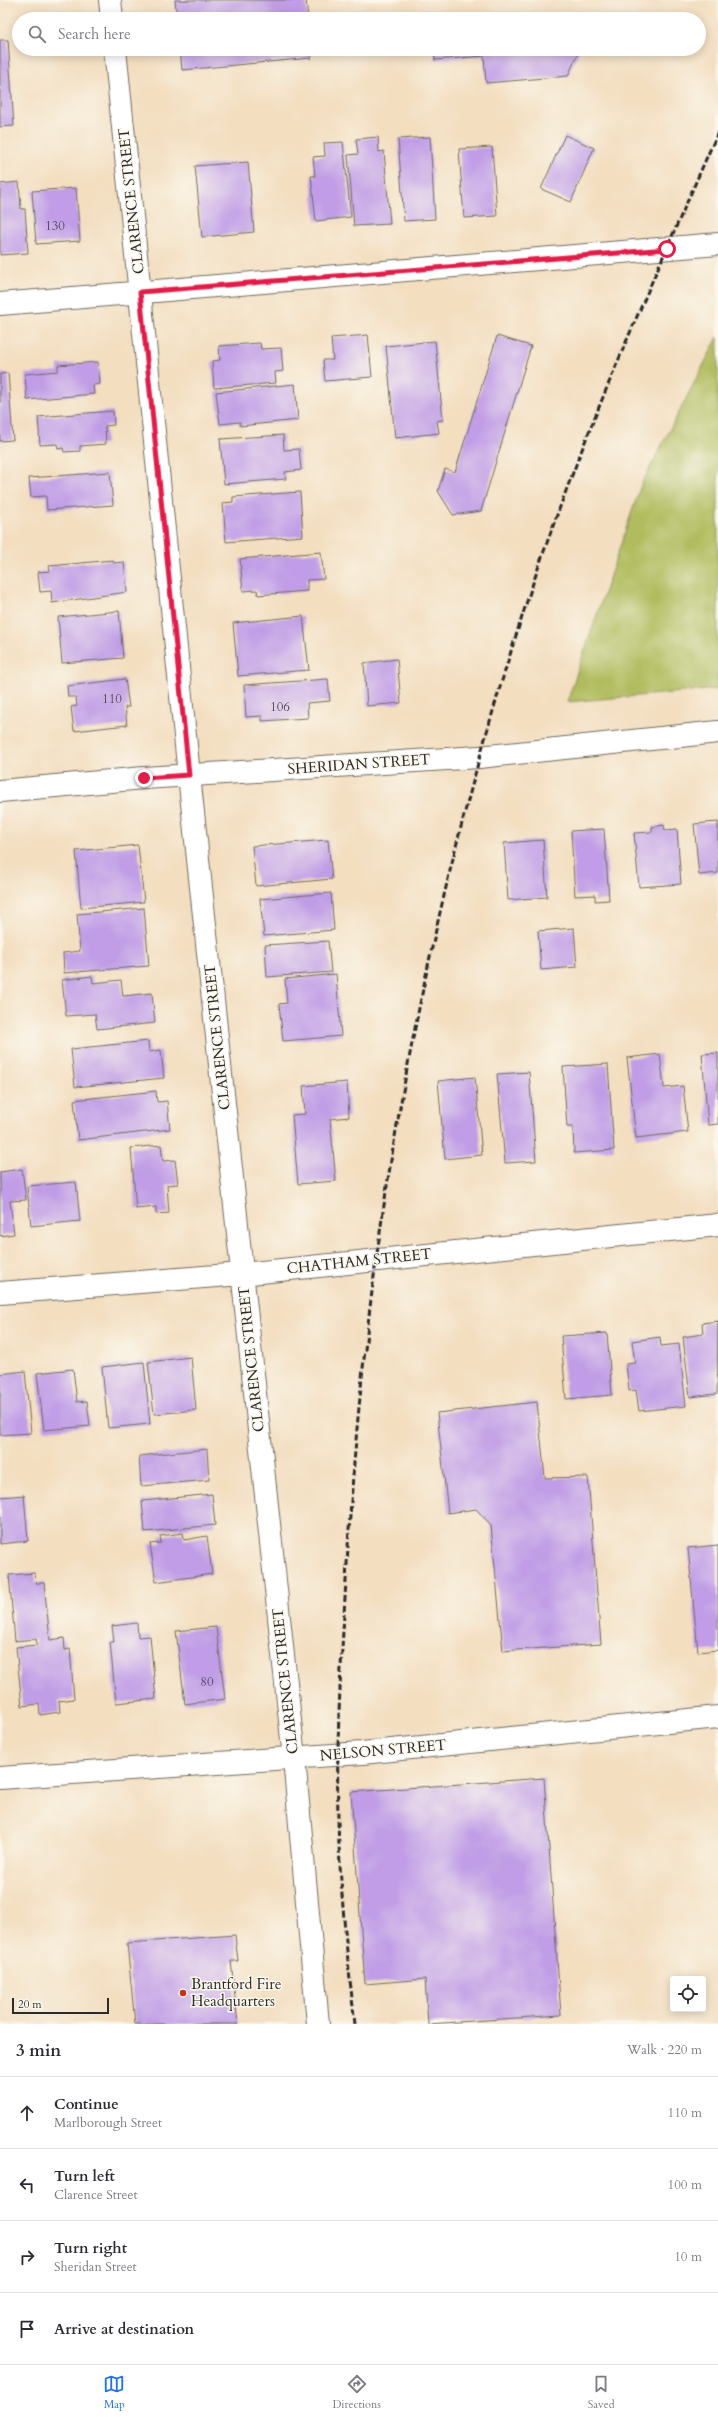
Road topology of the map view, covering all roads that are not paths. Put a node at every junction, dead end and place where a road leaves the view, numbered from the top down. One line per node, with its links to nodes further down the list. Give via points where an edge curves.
1 (110, 0): 2 (street)
2 (111, 12)
3 (116, 56): 5 (street, CLARENCE STREET)
4 (718, 244): 5 (street)
5 (140, 292): 6 (street); 8 (street, CLARENCE STREET)
6 (0, 304)
7 (718, 732): 8 (street, SHERIDAN STREET, via 479,757)
8 (189, 775): 9 (street, SHERIDAN STREET); 11 (street, CLARENCE STREET)
9 (0, 792)
10 (718, 1225): 11 (street, CHATHAM STREET)
11 (242, 1274): 12 (street, CHATHAM STREET); 14 (street, CLARENCE STREET)
12 (0, 1293)
13 (718, 1717): 14 (street, NELSON STREET)
14 (294, 1758): 15 (street, NELSON STREET); 16 (street, CLARENCE STREET)
15 (0, 1778)
16 (318, 2024)

